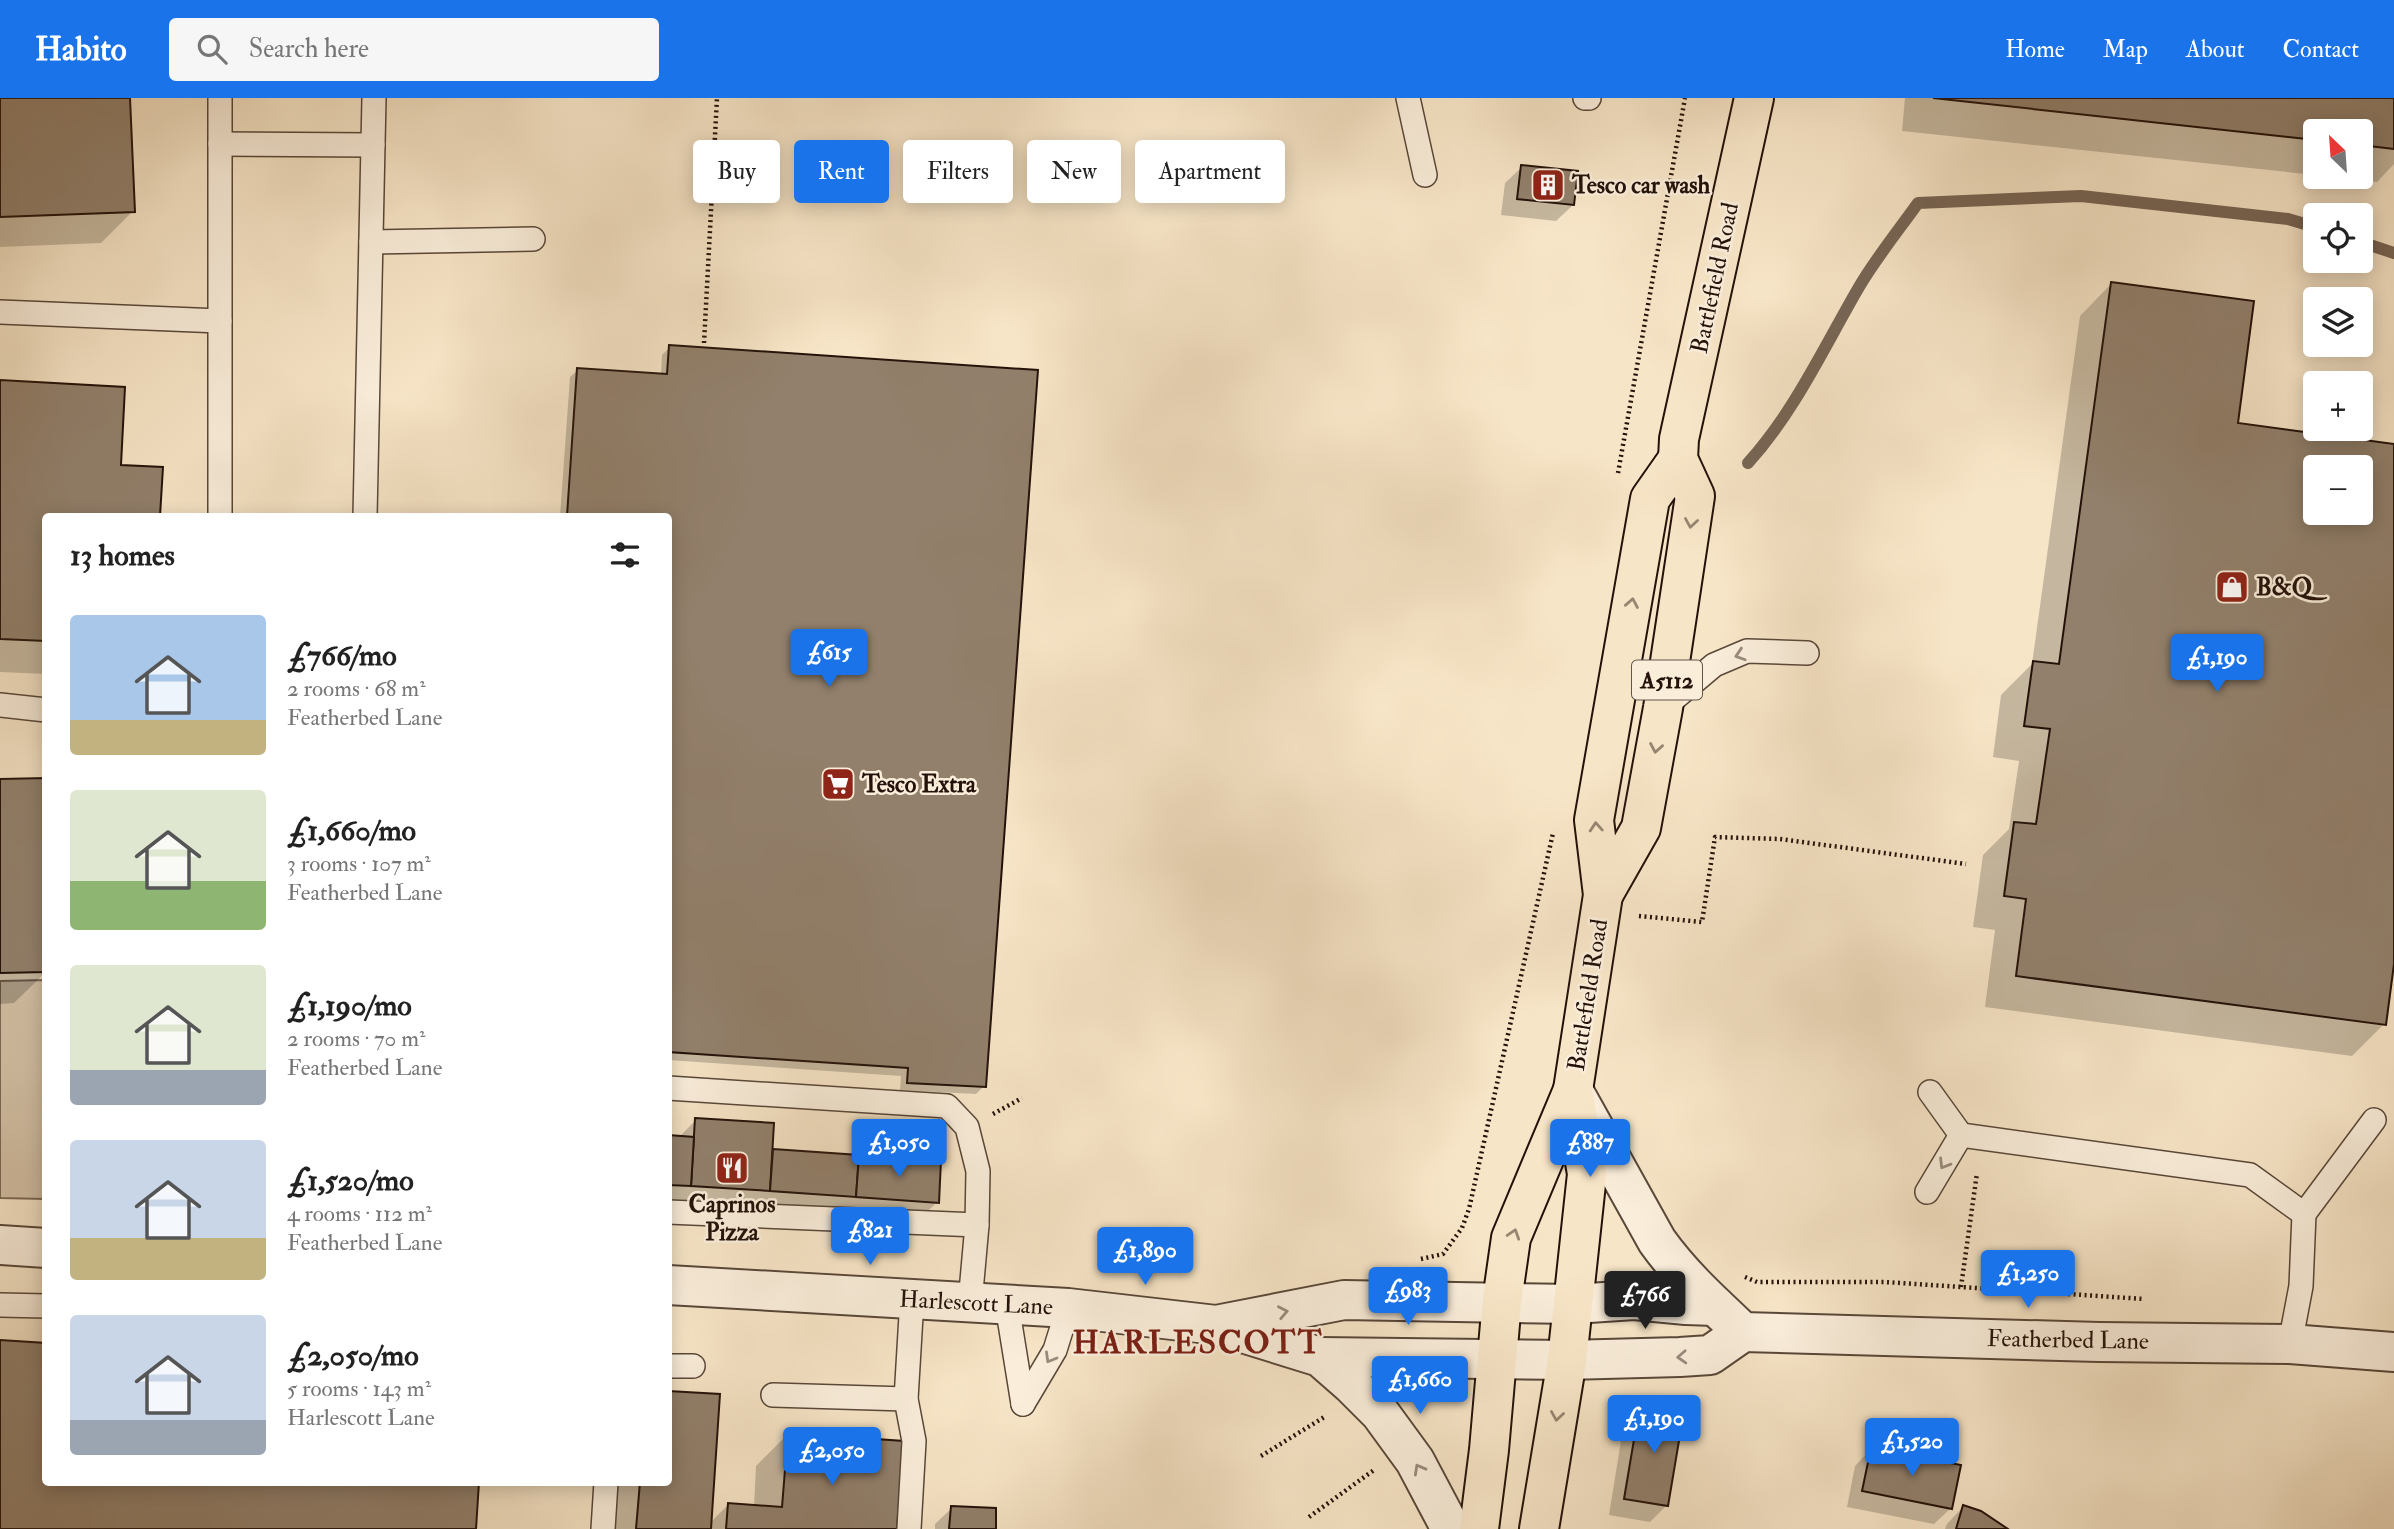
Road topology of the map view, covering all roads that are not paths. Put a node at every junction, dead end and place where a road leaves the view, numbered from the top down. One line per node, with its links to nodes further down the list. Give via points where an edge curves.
1 (220, 98): 5 (lane)
2 (374, 98): 6 (lane)
3 (1408, 98): 7 (lane)
4 (1754, 98): 12 (main road, Battlefield Road / A5112)
5 (220, 144): 6 (lane); 11 (lane)
6 (373, 145): 9 (lane)
7 (1425, 175)
8 (533, 239): 9 (lane)
9 (371, 242): 14 (lane)
10 (0, 312): 11 (lane)
11 (220, 321): 13 (lane)
12 (1678, 459): 17 (main road, Battlefield Road / A5112, one-way to 17, via 1695,496); 19 (main road, Battlefield Road / A5112, one-way to 12, via 1596,807 1650,499)
13 (220, 513)
14 (365, 513)
15 (1807, 653): 17 (lane, one-way to 17, via 1746,651 1714,665)
16 (0, 705): 18 (lane)
17 (1663, 708): 19 (main road, Battlefield Road / A5112, one-way to 19, via 1641,828)
18 (42, 710)
19 (1602, 904): 21 (main road, Battlefield Road / A5112)
20 (672, 1088): 28 (lane, via 947,1106 967,1127 978,1171)
21 (1573, 1090): 33 (main road, A5112, one-way to 21, via 1511,1238); 35 (main road, Battlefield Road / A5112, via 1587,1174); 38 (street, via 1657,1241 1686,1279)
22 (1930, 1091): 24 (lane)
23 (2374, 1120): 27 (lane)
24 (1971, 1137): 25 (lane, one-way to 25); 27 (lane, via 2250,1175)
25 (1927, 1192)
26 (672, 1212): 28 (lane)
27 (2304, 1214): 42 (lane, via 2301,1286)
28 (977, 1225): 34 (lane)
29 (0, 1245): 30 (street)
30 (42, 1248)
31 (672, 1284): 32 (street, Harlescott Lane)
32 (912, 1299): 34 (street, Harlescott Lane); 50 (lane)
33 (1502, 1301): 35 (street, Harlescott Lane); 40 (street, Harlescott Lane, one-way to 33, via 1344,1300); 45 (main road, A5112)
34 (988, 1304): 39 (street, Harlescott Lane); 39 (lane, one-way to 34, via 1055,1350 1023,1404)
35 (1574, 1304): 38 (street, via 1634,1300); 46 (main road, A5112)
36 (0, 1305): 37 (lane)
37 (42, 1306)
38 (1715, 1306): 41 (street)
39 (1068, 1308): 40 (street, Harlescott Lane)
40 (1216, 1325): 44 (street)
41 (1743, 1332): 42 (street, Featherbed Lane); 46 (street, one-way to 46, via 1710,1355)
42 (2290, 1344): 43 (street, Featherbed Lane)
43 (2394, 1352)
44 (1320, 1357): 45 (street); 54 (street, one-way to 44, via 1399,1437)
45 (1496, 1359): 46 (street); 55 (main road, A5112)
46 (1567, 1360): 56 (main road, A5112, one-way to 56)
47 (672, 1366): 48 (lane)
48 (693, 1366)
49 (773, 1395): 50 (lane)
50 (906, 1399): 53 (lane, via 914,1441)
51 (606, 1486): 52 (lane)
52 (603, 1529)
53 (909, 1529)
54 (1451, 1529)
55 (1479, 1529)
56 (1539, 1529)

